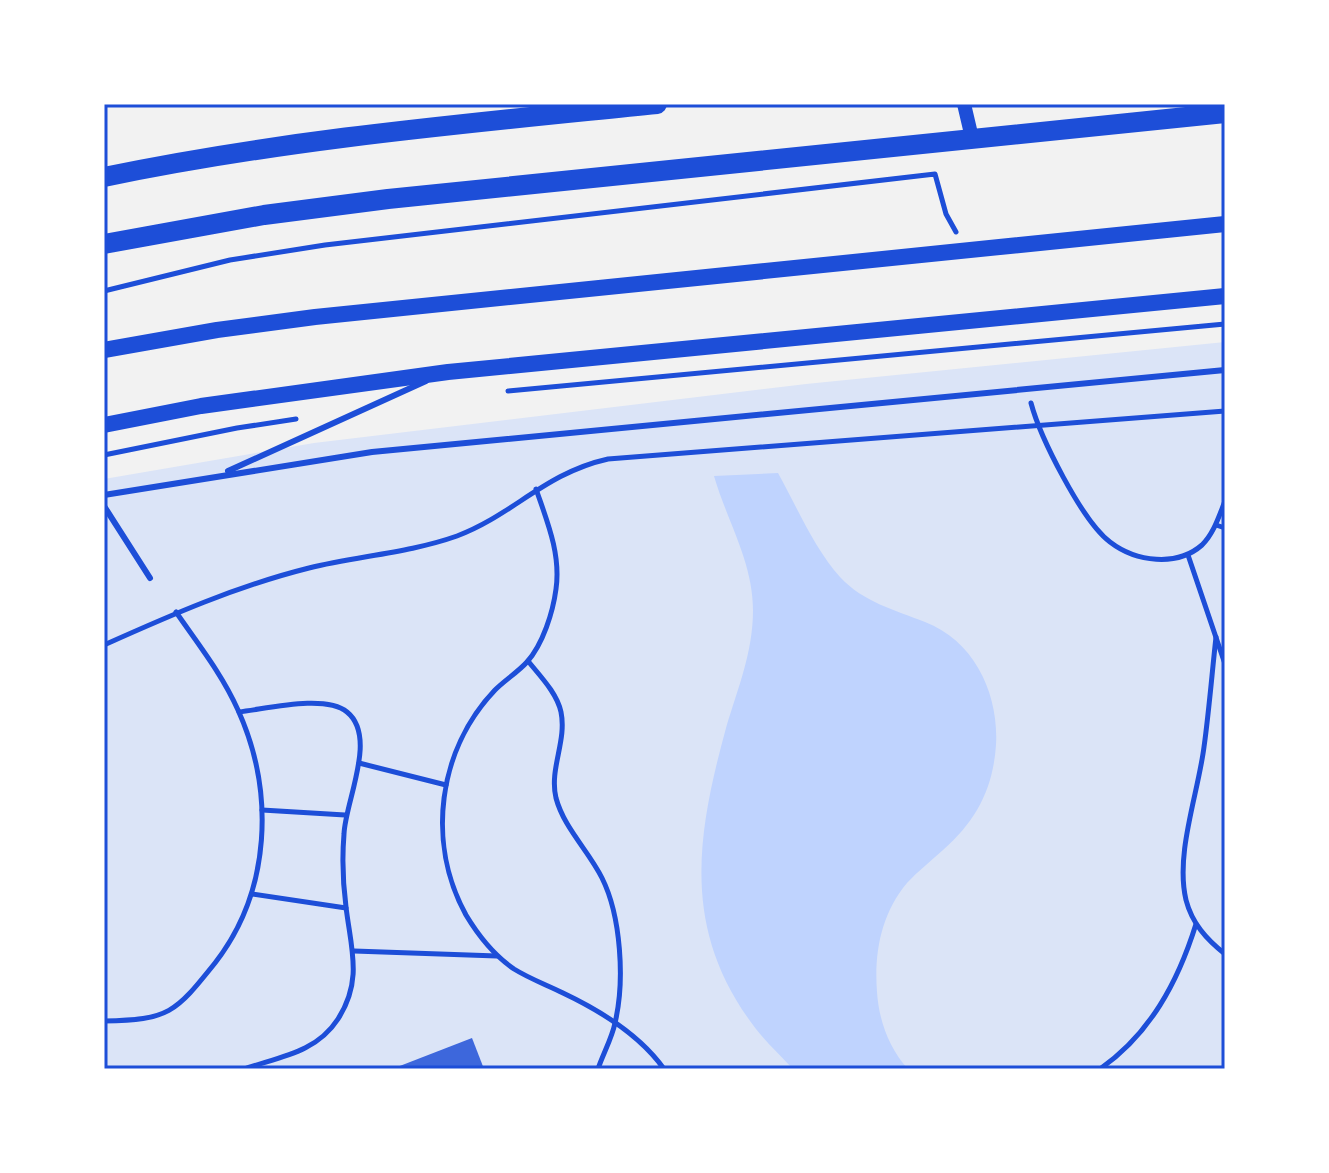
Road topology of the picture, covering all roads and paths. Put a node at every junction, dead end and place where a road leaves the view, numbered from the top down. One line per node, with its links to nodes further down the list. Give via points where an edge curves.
1 (657, 104): 5 (main road, via 262,148)
2 (964, 104): 4 (street)
3 (1225, 113): 4 (main road)
4 (972, 138): 8 (main road, via 388,199)
5 (104, 177)
6 (946, 214): 9 (path, via 935,174 325,245 230,260)
7 (1225, 224): 12 (main road, via 315,317)
8 (104, 244)
9 (104, 291)
10 (1225, 296): 14 (main road)
11 (1225, 324): 16 (path)
12 (104, 350)
13 (1225, 370): 15 (lane)
14 (448, 372): 19 (main road, via 232,401); 22 (lane)
15 (1028, 389): 20 (path); 22 (lane, via 387,450)
16 (499, 392)
17 (1225, 411): 20 (path)
18 (308, 418): 21 (path)
19 (104, 425)
20 (1039, 425): 23 (path, via 618,458 563,473); 29 (path, via 1073,492 1109,541 1148,558)
21 (104, 455)
22 (221, 474): 24 (lane)
23 (536, 489): 31 (path, via 488,522 442,541 311,568); 34 (path, via 554,546 556,589)
24 (104, 495)
25 (1225, 501): 27 (path)
26 (104, 506): 30 (lane)
27 (1216, 525): 28 (path); 29 (path)
28 (1225, 528)
29 (1188, 555): 32 (path)
30 (150, 578)
31 (176, 612): 33 (path); 36 (path, via 223,679)
32 (1216, 637): 35 (path); 43 (path, via 1204,748 1184,858 1186,900)
33 (104, 645)
34 (528, 661): 38 (path, via 495,690 475,717 458,745); 48 (path, via 562,714 554,774 563,818 603,879 614,911 619,944)
35 (1225, 664)
36 (239, 712): 37 (path, via 334,705 356,722); 39 (path)
37 (359, 763): 38 (path); 40 (path)
38 (446, 785): 46 (path, via 442,844 449,879 480,936)
39 (262, 810): 40 (path); 41 (path, via 261,854)
40 (346, 815): 42 (path)
41 (252, 894): 42 (path); 47 (path, via 219,957 176,1005 157,1018)
42 (346, 908): 44 (path)
43 (1196, 924): 45 (path); 52 (path, via 1160,1008 1143,1031)
44 (354, 951): 46 (path); 49 (path, via 351,993 326,1035 298,1052)
45 (1225, 954)
46 (499, 956): 48 (path)
47 (104, 1021)
48 (615, 1023): 50 (path); 51 (path)
49 (244, 1069)
50 (598, 1069)
51 (664, 1069)
52 (1100, 1069)

